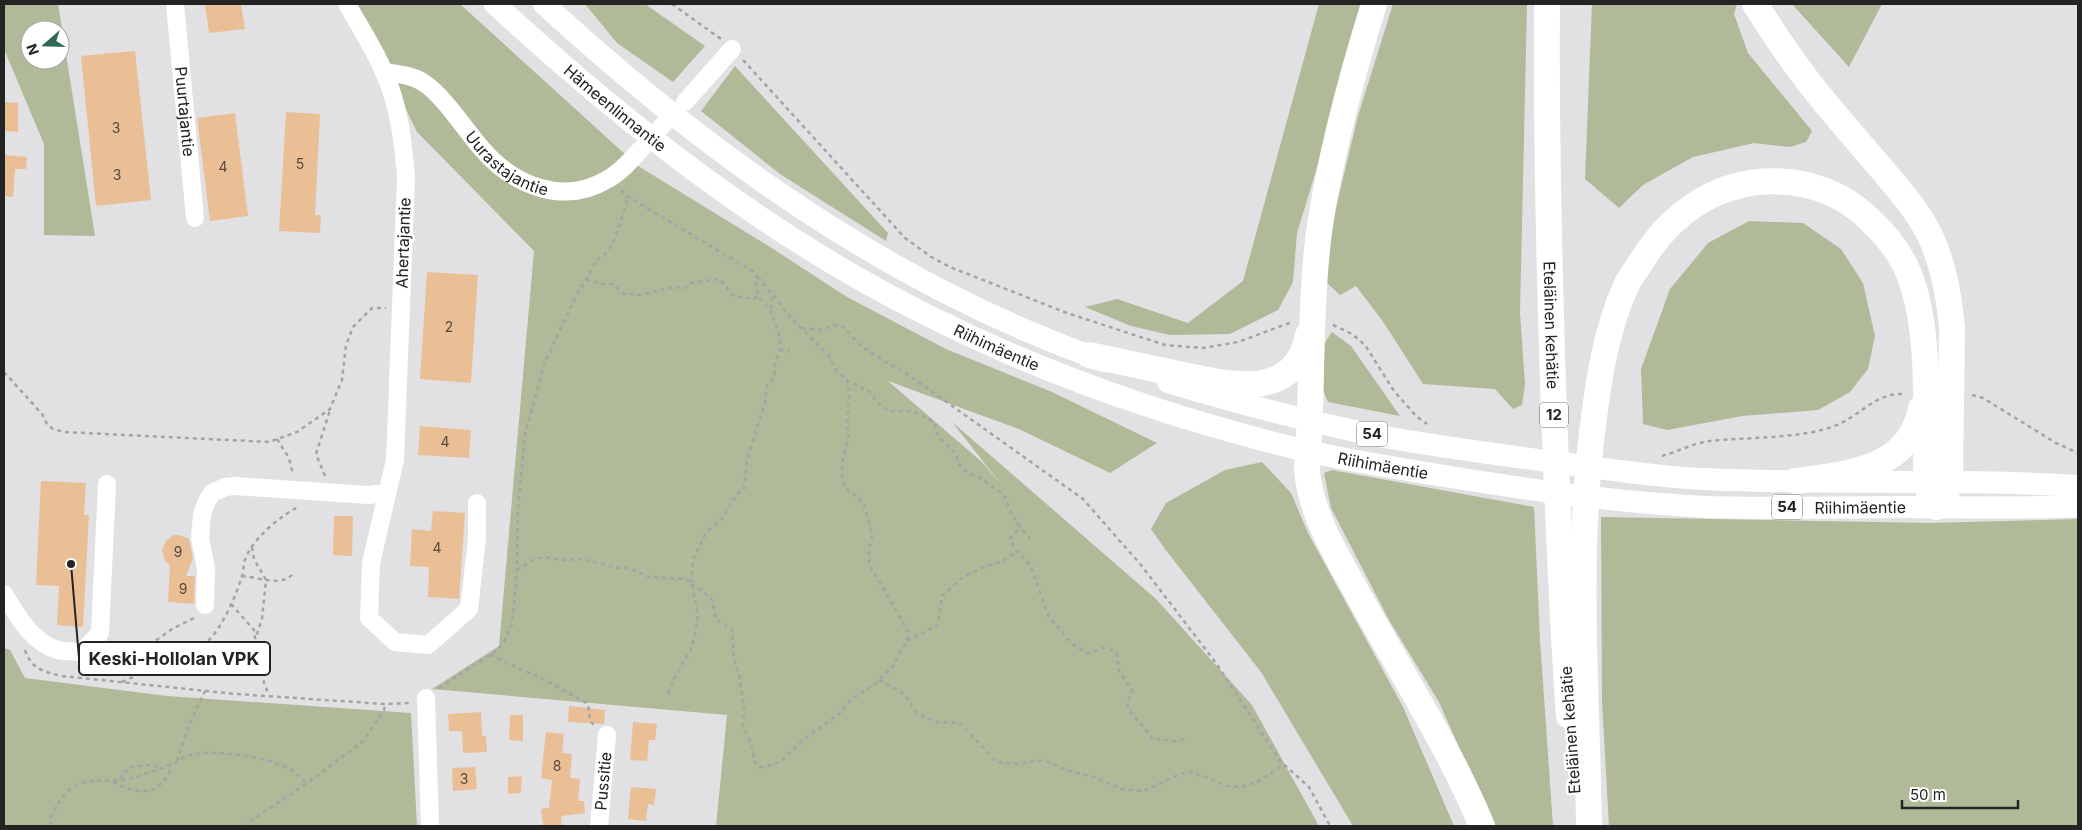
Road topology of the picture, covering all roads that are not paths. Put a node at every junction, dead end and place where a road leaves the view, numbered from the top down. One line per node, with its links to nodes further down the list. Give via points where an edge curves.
1 (175, 4): 14 (street, Puurtajantie)
2 (347, 4): 9 (street, Ahertajantie)
3 (495, 4): 13 (main road, Hämeenlinnantie, via 581,79)
4 (544, 4): 12 (main road, Hämeenlinnantie, via 634,82)
5 (1374, 4): 15 (highway, via 1330,173 1320,232)
6 (1547, 4): 35 (highway, Eteläinen kehätie / 12, via 1546,104 1558,515)
7 (1755, 4): 21 (highway, via 1810,83 1900,191 1934,244 1950,302 1952,327)
8 (732, 49): 10 (street)
9 (384, 72): 11 (street, Uurastajantie, via 425,83 484,151 515,177 547,191 569,192 609,179); 24 (street, Ahertajantie, via 403,142 406,177 395,460)
10 (685, 102)
11 (642, 148)
12 (767, 186): 16 (main road, Riihimäentie, via 867,250 942,291)
13 (742, 205): 19 (main road, Riihimäentie, via 793,239 925,315 1009,353 1135,403)
14 (195, 218)
15 (1314, 318): 16 (highway, via 1302,354 1293,368 1282,376 1253,385 1221,383); 18 (highway)
16 (1089, 355): 18 (main road, Riihimäentie, via 1207,394)
17 (1925, 373): 20 (highway, via 1916,427 1901,449 1890,458 1852,472); 21 (highway); 36 (highway, via 1920,316 1908,272 1878,227 1850,203 1814,187 1778,181 1759,182 1709,196 1661,232 1626,284 1601,368 1594,417 1583,530)
18 (1310, 421): 19 (highway); 20 (main road, Riihimäentie / 54, via 1648,465 1702,479)
19 (1308, 451): 27 (main road, Riihimäentie / 54, via 1539,491 1638,502 1706,506); 34 (highway, via 1309,491 1317,516 1427,717)
20 (1796, 481): 21 (main road, Riihimäentie / 54)
21 (1938, 481): 23 (main road, Riihimäentie / 54); 27 (highway, via 1944,500)
22 (107, 484): 28 (street, via 100,633 82,652 49,647 27,629)
23 (2078, 486)
24 (386, 493): 25 (street, Ahertajantie, via 371,562 369,618 394,642 428,646 469,609 477,539); 29 (street, via 368,495 235,486 216,490 207,501 200,523 206,569)
25 (477, 503)
26 (2078, 506): 27 (main road, Riihimäentie / 54)
27 (1936, 507)
28 (4, 594)
29 (205, 609)
30 (426, 698): 32 (street)
31 (607, 736): 33 (street, Pussitie)
32 (430, 826)
33 (599, 826)
34 (1482, 826)
35 (1577, 826)
36 (1589, 826)

